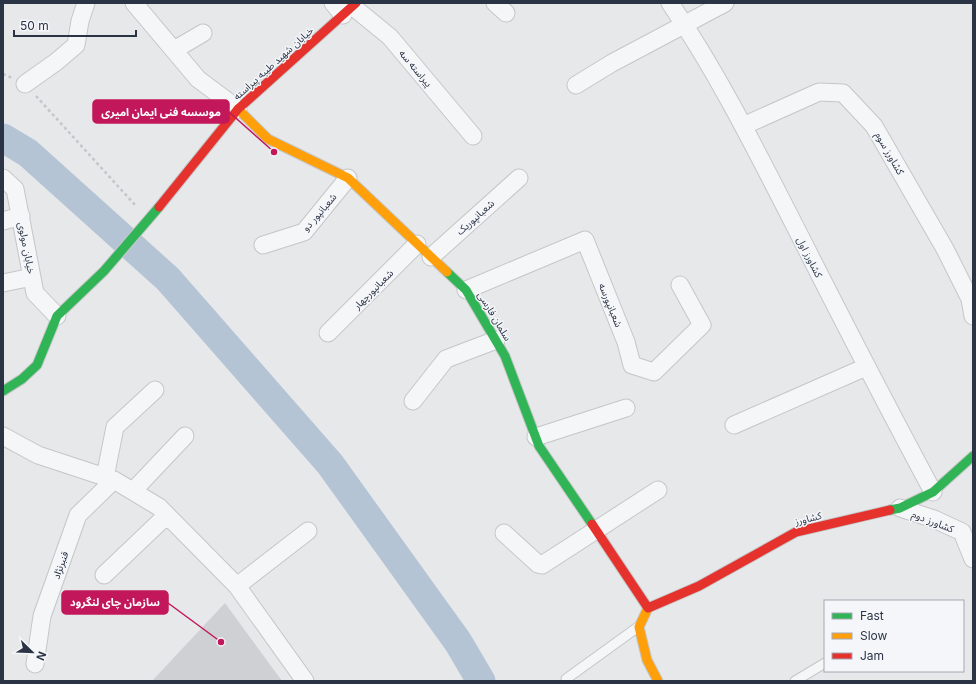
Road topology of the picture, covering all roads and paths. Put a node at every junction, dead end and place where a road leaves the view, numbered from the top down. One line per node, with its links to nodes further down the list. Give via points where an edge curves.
1 (86, 3): 10 (street, via 76,45)
2 (670, 3): 6 (street, کشاورز اول)
3 (725, 3): 6 (street)
4 (137, 4): 8 (street)
5 (346, 7): 12 (street, خیابان شهید طیبه پیراسته); 14 (street, پیراسته سه, via 390,37)
6 (685, 25): 11 (street); 13 (street, کشاورز اول)
7 (203, 32): 8 (street)
8 (174, 50): 12 (street, via 198,79)
9 (3, 74): 10 (path)
10 (25, 84): 19 (path)
11 (576, 85)
12 (238, 109): 16 (street, سلمان فارسی, via 268,139); 19 (street, خیابان شهید طیبه پیراسته)
13 (743, 126): 29 (street, کشاورز سوم, via 819,92 843,93 874,126 946,249 970,299); 32 (street, کشاورز اول)
14 (473, 136)
15 (3, 178): 18 (street, خیابان مولوی, via 15,189)
16 (348, 178): 21 (street, سلمان فارسی); 22 (street, شعبانپور دو, via 304,232)
17 (519, 178): 23 (street, شعبانپوریک)
18 (21, 216): 20 (street); 24 (street, خیابان مولوی)
19 (149, 220): 28 (street, خیابان شهید طیبه پیراسته, via 104,271)
20 (3, 221)
21 (417, 244): 23 (street, سلمان فارسی); 30 (street, شعبانپورچهار)
22 (263, 245)
23 (431, 257): 27 (street, سلمان فارسی)
24 (32, 277): 25 (street); 28 (street, خیابان مولوی, via 35,293)
25 (3, 284)
26 (680, 285): 27 (street, شعبانپورسه, via 702,325 654,372 632,366 626,342 585,240)
27 (466, 290): 31 (street, سلمان فارسی)
28 (57, 316): 34 (street, via 37,365 22,379)
29 (973, 316)
30 (328, 333)
31 (496, 340): 35 (street, via 446,359); 40 (street, سلمان فارسی, via 505,356)
32 (866, 366): 37 (street); 45 (street, کشاورز اول)
33 (155, 390): 42 (street, via 115,427)
34 (3, 391)
35 (413, 401)
36 (626, 408): 40 (street)
37 (734, 425)
38 (3, 436): 42 (street, via 38,455)
39 (185, 436): 44 (street)
40 (536, 437): 48 (street, سلمان فارسی, via 539,446)
41 (973, 456): 45 (street, کشاورز)
42 (109, 478): 44 (street); 56 (street, قنبرنژاد, via 78,515 42,616)
43 (658, 490): 48 (street)
44 (133, 491): 47 (street)
45 (933, 492): 46 (street, کشاورز)
46 (900, 508): 51 (street, کشاورز دوم, via 934,519 962,532); 54 (street, کشاورز, via 796,532 699,586)
47 (167, 515): 52 (street); 53 (street)
48 (595, 529): 50 (street, via 542,565); 54 (street, سلمان فارسی)
49 (308, 531): 53 (street)
50 (504, 533)
51 (973, 559)
52 (104, 575)
53 (237, 586): 59 (street)
54 (648, 608): 55 (street)
55 (639, 627): 58 (lane); 60 (street, via 647,660)
56 (35, 664)
57 (824, 664): 61 (lane)
58 (566, 679)
59 (306, 681)
60 (658, 681)
61 (795, 681)

